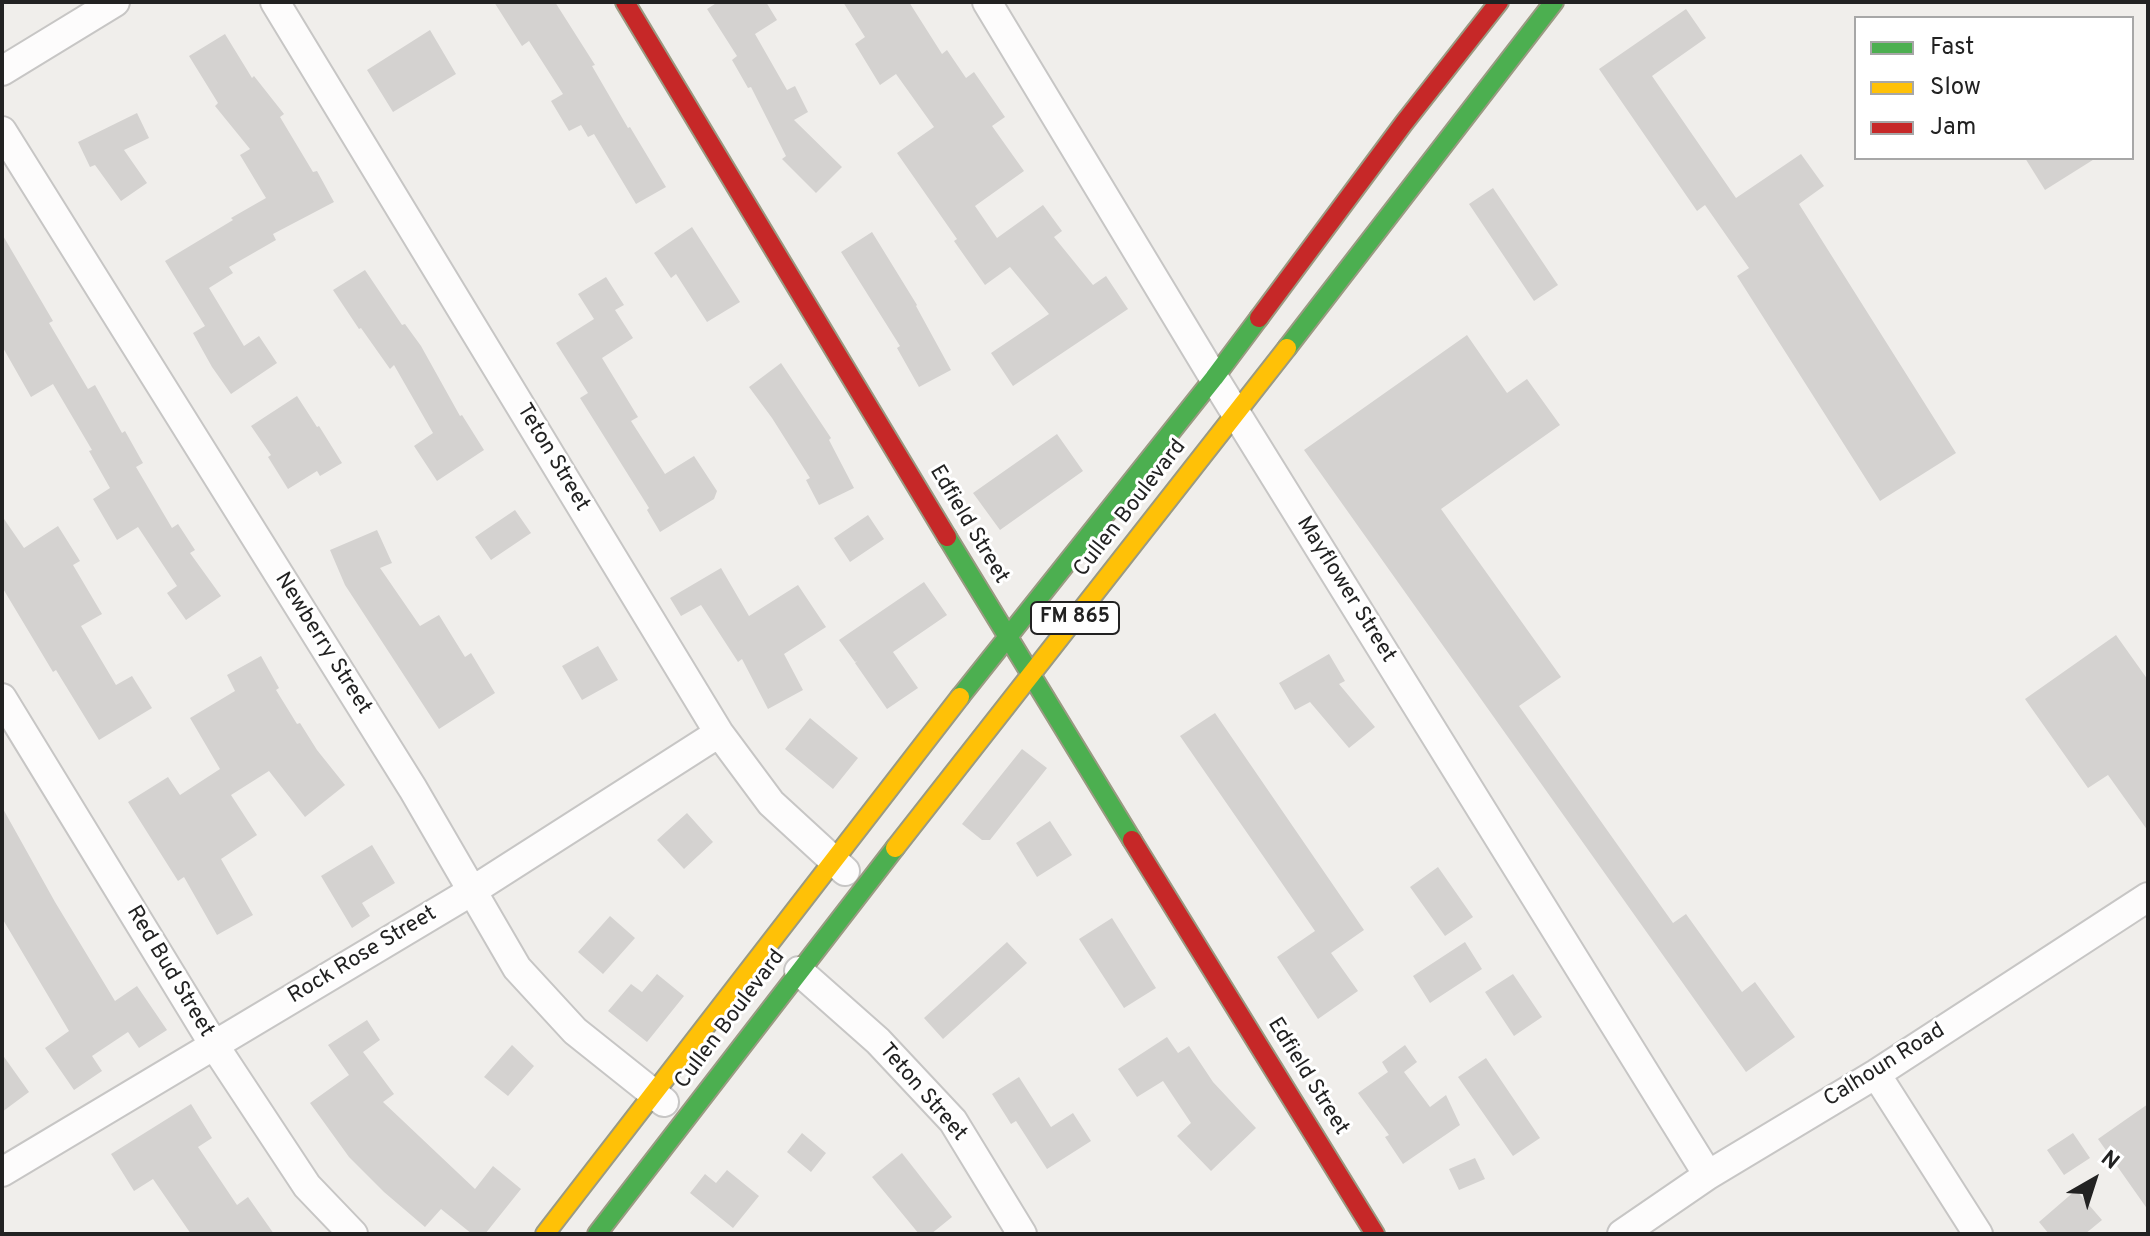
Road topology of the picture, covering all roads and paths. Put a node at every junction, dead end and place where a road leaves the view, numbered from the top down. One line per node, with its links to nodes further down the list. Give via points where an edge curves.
1 (115, 2): 7 (street)
2 (275, 2): 14 (street, Teton Street)
3 (625, 2): 11 (main road, Edfield Street)
4 (987, 2): 9 (street, Mayflower Street)
5 (1499, 2): 9 (main road, Cullen Boulevard / FM 865)
6 (1554, 2): 10 (main road, Cullen Boulevard / FM 865)
7 (2, 71)
8 (2, 131): 17 (street, Newberry Street)
9 (1214, 378): 10 (street, Mayflower Street); 11 (main road, Cullen Boulevard / FM 865)
10 (1236, 414): 12 (main road, Cullen Boulevard / FM 865); 25 (street, Mayflower Street)
11 (1007, 637): 12 (main road, Edfield Street); 15 (main road, Cullen Boulevard / FM 865)
12 (1031, 674): 16 (main road, Cullen Boulevard / FM 865); 30 (main road, Edfield Street)
13 (2, 698): 20 (street, Red Bud Street)
14 (719, 733): 15 (street, Teton Street, via 771,803); 17 (street, Rock Rose Street)
15 (834, 862): 16 (street, Teton Street); 19 (main road, Cullen Boulevard / FM 865)
16 (864, 886): 19 (main road, Cullen Boulevard / FM 865)
17 (472, 891): 20 (street, Rock Rose Street); 22 (street, Newberry Street, via 517,968 575,1031)
18 (2144, 907): 21 (street, Calhoun Road)
19 (783, 958): 22 (main road, Cullen Boulevard / FM 865); 23 (main road, Cullen Boulevard / FM 865); 29 (street, Teton Street, via 878,1041 953,1121)
20 (214, 1045): 24 (street, Rock Rose Street); 26 (street, Red Bud Street, via 307,1186)
21 (1876, 1074): 25 (street, Calhoun Road); 32 (street)
22 (654, 1095): 23 (street, Newberry Street); 27 (main road, Cullen Boulevard / FM 865)
23 (686, 1119): 28 (main road, Cullen Boulevard / FM 865)
24 (2, 1172)
25 (1708, 1175): 31 (street, Calhoun Road)
26 (353, 1234)
27 (545, 1234)
28 (597, 1234)
29 (1022, 1234)
30 (1375, 1234)
31 (1622, 1234)
32 (1978, 1234)

